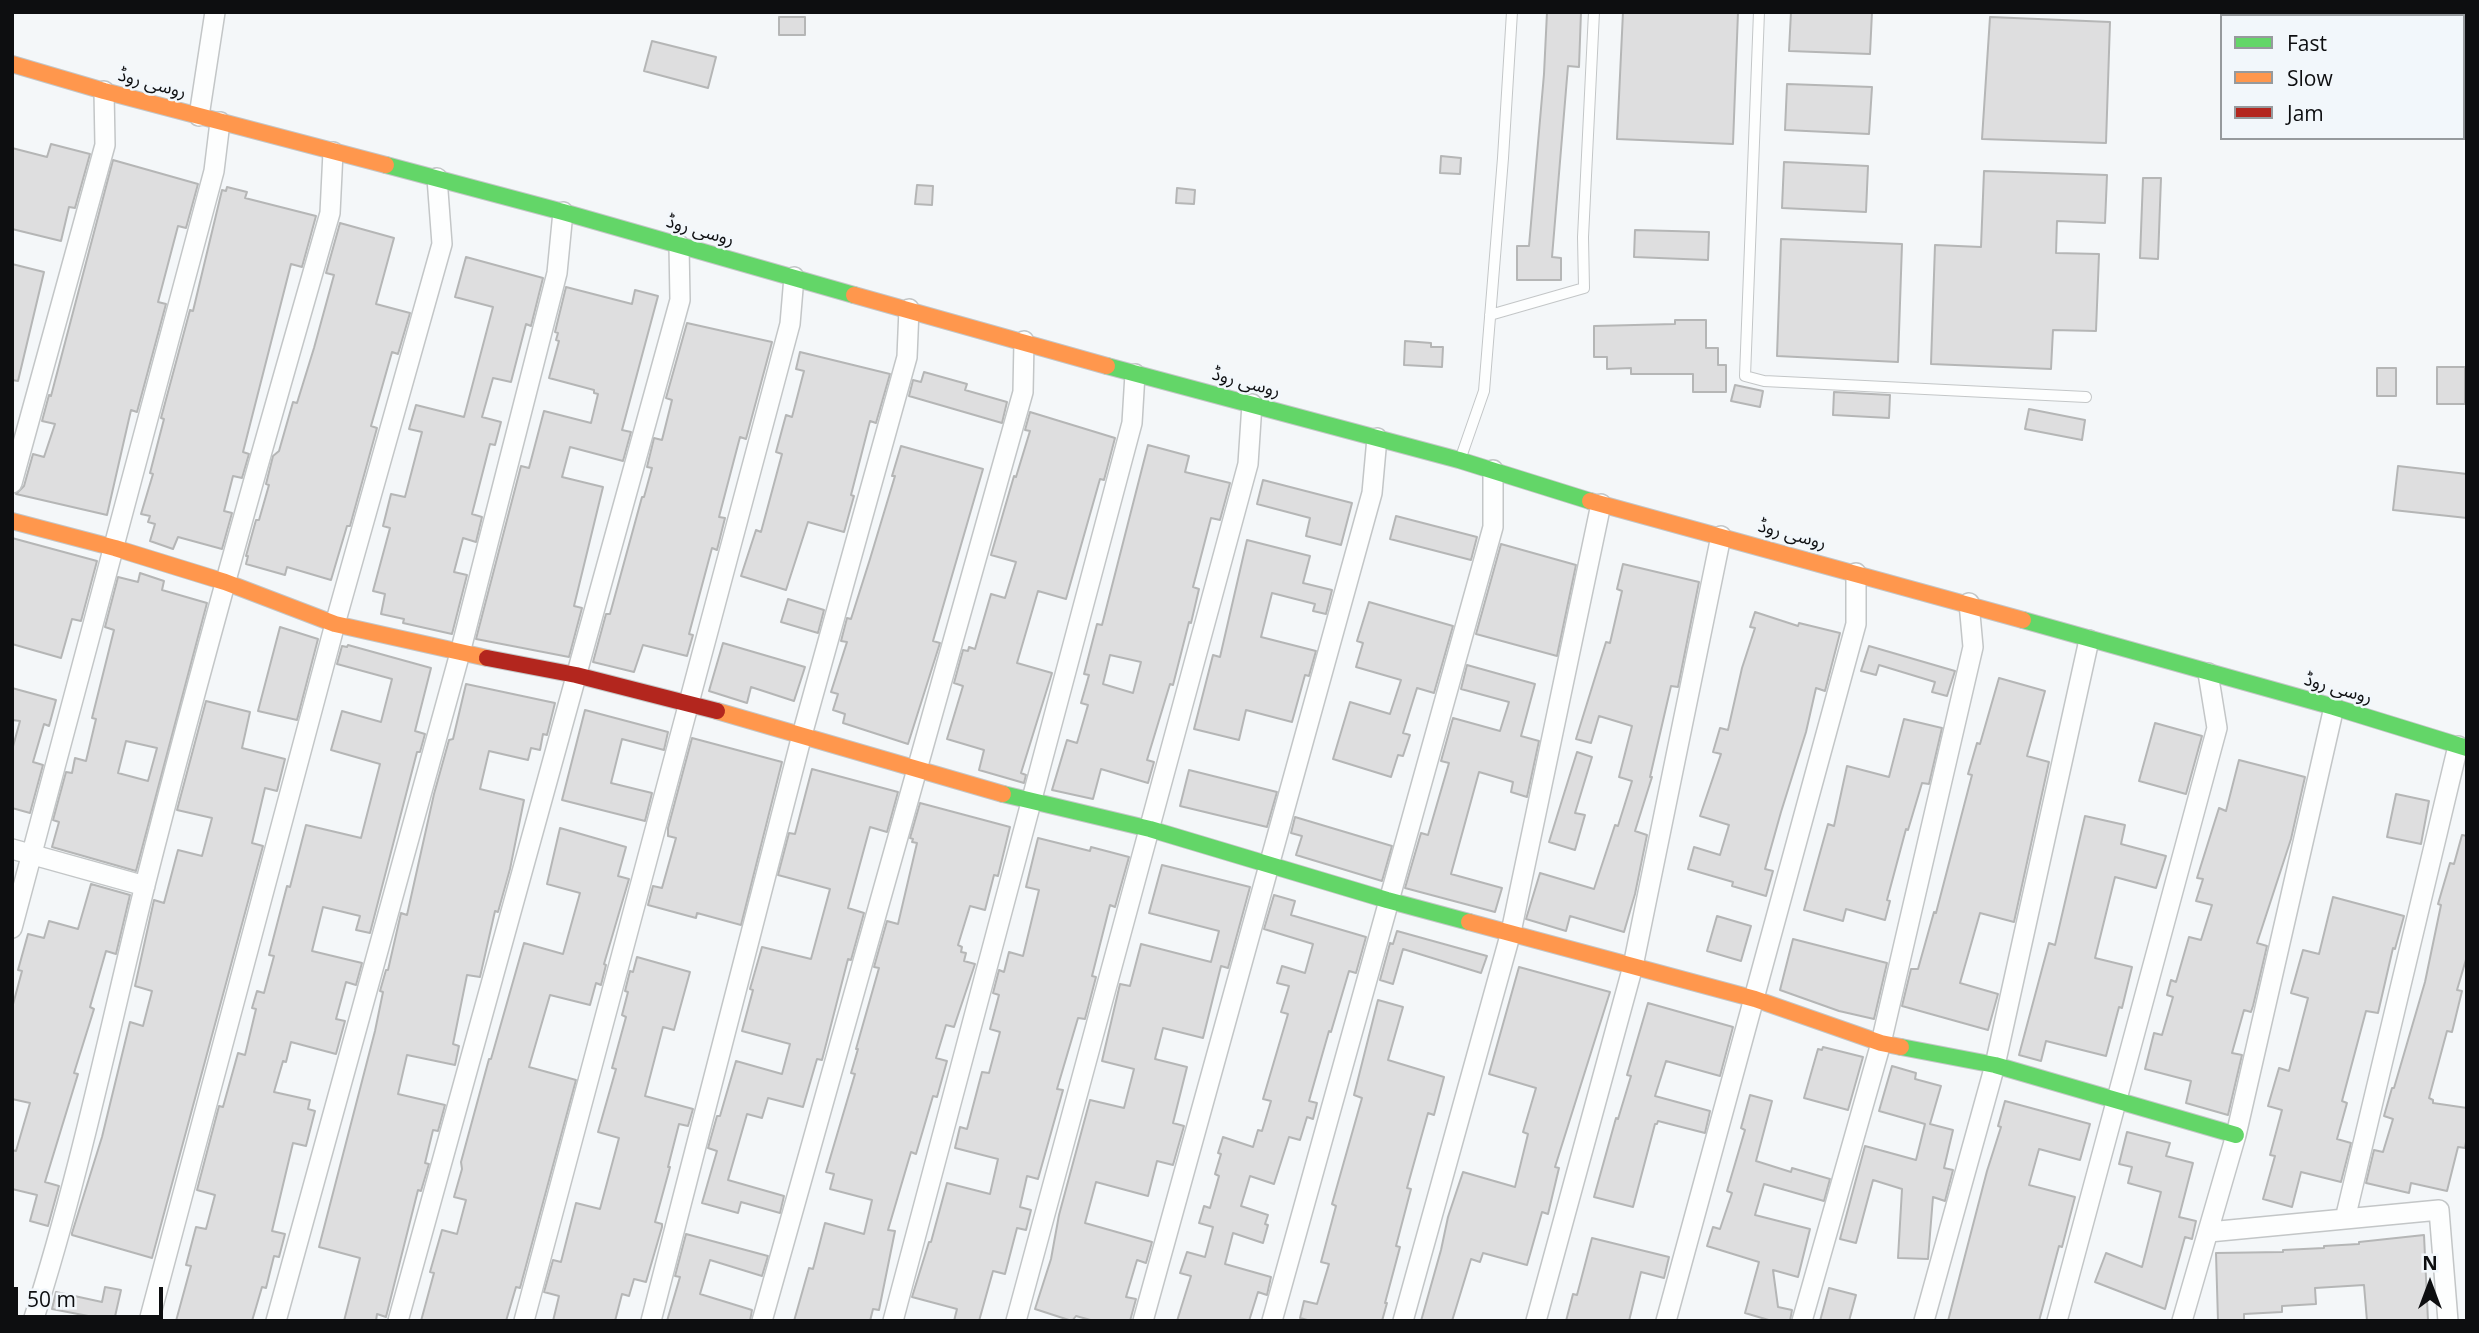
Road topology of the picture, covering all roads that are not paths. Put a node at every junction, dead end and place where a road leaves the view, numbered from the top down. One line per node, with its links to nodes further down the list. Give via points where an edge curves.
1 (215, 12): 7 (street)
2 (1512, 12): 15 (lane)
3 (1594, 12): 15 (lane, via 1584,288)
4 (1759, 12): 18 (lane, via 1745,376 1764,381)
5 (12, 64): 6 (main road, روسی روڈ)
6 (104, 91): 7 (main road, روسی روڈ); 23 (street, via 105,145)
7 (199, 116): 8 (main road, روسی روڈ)
8 (220, 122): 9 (main road, روسی روڈ); 27 (street, via 214,171)
9 (333, 152): 10 (main road, روسی روڈ); 29 (street, via 330,213)
10 (438, 178): 11 (main road, روسی روڈ); 31 (street, via 442,244)
11 (563, 212): 12 (main road, روسی روڈ); 33 (street, via 556,273)
12 (679, 245): 13 (main road, روسی روڈ); 35 (street, via 680,300)
13 (794, 277): 14 (main road, روسی روڈ); 36 (street, via 789,324)
14 (909, 309): 16 (main road, روسی روڈ); 38 (street, via 907,357)
15 (1490, 315): 21 (lane, via 1484,391)
16 (1024, 341): 17 (main road, روسی روڈ); 40 (street, via 1023,392)
17 (1135, 373): 19 (main road, روسی روڈ); 41 (street, via 1132,423)
18 (2086, 397)
19 (1252, 404): 20 (main road, روسی روڈ); 42 (street, via 1248,464)
20 (1377, 438): 21 (main road, روسی روڈ); 45 (street, via 1372,493)
21 (1460, 460): 22 (main road, روسی روڈ)
22 (1493, 470): 24 (main road, روسی روڈ); 47 (street, via 1493,527)
23 (12, 483)
24 (1601, 504): 26 (main road, روسی روڈ); 49 (street)
25 (12, 521): 27 (main road)
26 (1721, 536): 28 (main road, روسی روڈ); 50 (street)
27 (115, 548): 29 (main road); 44 (street)
28 (1856, 573): 30 (main road, روسی روڈ); 51 (street, via 1856,624)
29 (225, 582): 31 (main road); 46 (street)
30 (1969, 603): 32 (main road, روسی روڈ); 52 (street, via 1973,647)
31 (335, 624): 33 (main road); 59 (street)
32 (2089, 640): 34 (main road, روسی روڈ); 53 (street)
33 (460, 653): 35 (main road); 60 (street)
34 (2208, 673): 37 (main road, روسی روڈ); 54 (street, via 2217,727)
35 (576, 675): 36 (main road); 61 (street)
36 (689, 703): 38 (main road); 62 (street)
37 (2334, 707): 39 (main road, روسی روڈ); 55 (street)
38 (802, 736): 40 (main road); 63 (street)
39 (2463, 747): 56 (street)
40 (918, 768): 41 (main road); 64 (street)
41 (1031, 802): 42 (main road); 65 (street)
42 (1150, 829): 45 (main road); 66 (street)
43 (12, 849): 44 (street)
44 (33, 855): 46 (street); 48 (street)
45 (1271, 866): 47 (main road); 67 (street)
46 (145, 886): 58 (street, via 87,1132)
47 (1387, 900): 49 (main road); 68 (street)
48 (12, 928)
49 (1511, 932): 50 (main road); 69 (street)
50 (1633, 966): 51 (main road); 70 (street)
51 (1755, 999): 52 (main road); 71 (street)
52 (1881, 1043): 53 (main road); 72 (street)
53 (1995, 1065): 54 (main road); 73 (street)
54 (2116, 1099): 55 (main road); 74 (street)
55 (2236, 1135): 57 (street)
56 (2345, 1219): 57 (street); 76 (street, via 2440,1210)
57 (2209, 1232): 75 (street)
58 (33, 1321)
59 (149, 1321)
60 (276, 1321)
61 (398, 1321)
62 (524, 1321)
63 (651, 1321)
64 (762, 1321)
65 (893, 1321)
66 (1016, 1321)
67 (1143, 1321)
68 (1272, 1321)
69 (1403, 1321)
70 (1536, 1321)
71 (1666, 1321)
72 (1802, 1321)
73 (1924, 1321)
74 (2057, 1321)
75 (2182, 1321)
76 (2448, 1321)

